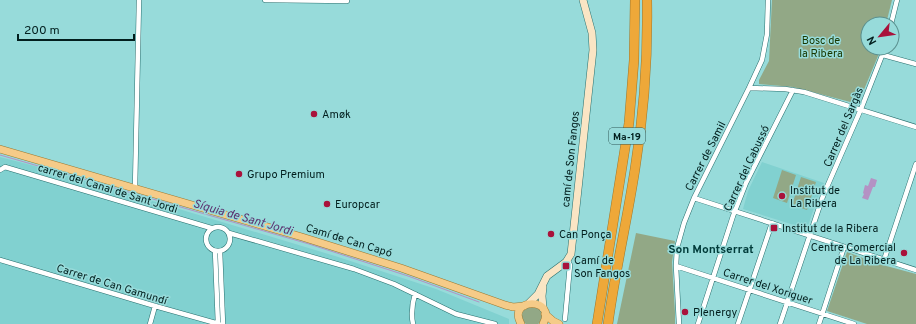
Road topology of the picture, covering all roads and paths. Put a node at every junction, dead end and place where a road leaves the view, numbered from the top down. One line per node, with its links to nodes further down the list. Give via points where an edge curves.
1 (139, 0): 20 (street)
2 (266, 0): 8 (street)
3 (583, 0): 31 (street, camí de Son Fangos, via 592,33 593,50 572,250)
4 (635, 0): 42 (highway, Ma-19, via 629,124)
5 (647, 0): 43 (highway, Ma-19, via 647,55 642,118)
6 (768, 0): 13 (street, Carrer de Samil, via 765,48)
7 (897, 0): 9 (street)
8 (347, 1)
9 (893, 16)
10 (883, 56): 15 (street, Carrer del Sargàs)
11 (887, 56): 12 (street)
12 (916, 64)
13 (749, 88): 14 (street); 21 (street, Carrer de Samil)
14 (793, 90): 15 (street); 22 (street, Carrer del Cabussó, via 746,183)
15 (861, 110): 16 (street); 26 (street, Carrer del Sargàs, via 823,196)
16 (916, 127)
17 (0, 149): 20 (main road, Camí de Can Capó)
18 (916, 164): 30 (street)
19 (0, 170): 24 (street, carrer del Canal de Sant Jordi, via 5,167)
20 (136, 189): 38 (main road, Camí de Can Capó, via 363,256)
21 (694, 198): 22 (street); 32 (street, Carrer de Samil, via 682,229)
22 (735, 211): 23 (street); 34 (street, Carrer del Cabussó)
23 (772, 223): 26 (street); 36 (street)
24 (211, 228): 25 (street, via 219,226); 28 (street, via 206,234 206,243)
25 (229, 233): 28 (street, via 229,244); 37 (street, via 354,269)
26 (809, 235): 27 (street); 39 (street, Carrer del Sargàs)
27 (844, 247): 30 (street); 45 (street)
28 (218, 251): 49 (street); 50 (street)
29 (0, 260): 41 (street, Carrer de Can Gamundí)
30 (884, 260): 33 (street)
31 (568, 261): 35 (street, via 549,274); 46 (street, camí de Son Fangos, via 570,266)
32 (676, 266): 34 (street, Carrer del Xoriguer); 61 (street, Carrer de Samil)
33 (916, 270)
34 (712, 278): 36 (street, Carrer del Xoriguer); 62 (street, Carrer del Cabussó)
35 (544, 281): 40 (street, via 538,294); 44 (street)
36 (750, 290): 39 (street, Carrer del Xoriguer); 63 (street)
37 (415, 294): 51 (street, via 412,303); 52 (street, via 456,314)
38 (483, 298): 40 (main road, Camí de Can Capó, via 510,306); 47 (main road, Camí de Can Capó, via 511,311)
39 (787, 302): 45 (street, Carrer del Xoriguer); 64 (street, Carrer del Sargàs)
40 (526, 304): 44 (main road, Camí de Can Capó, via 536,303); 47 (main road, via 520,311)
41 (155, 306): 48 (street); 49 (street, Carrer de Can Gamundí)
42 (599, 306): 57 (highway); 58 (highway, Ma-19)
43 (610, 309): 59 (highway, Ma-19); 60 (highway)
44 (544, 311): 53 (main road); 56 (main road, Camí de Can Capó)
45 (822, 314): 65 (street); 66 (street, Carrer del Xoriguer)
46 (565, 319)
47 (519, 321)
48 (150, 324)
49 (218, 324)
50 (224, 324)
51 (413, 324)
52 (495, 324)
53 (543, 324)
54 (547, 324): 55 (main road)
55 (551, 324)
56 (559, 324)
57 (593, 324)
58 (596, 324)
59 (608, 324)
60 (611, 324)
61 (679, 324)
62 (698, 324)
63 (738, 324)
64 (780, 324)
65 (819, 324)
66 (854, 324)

